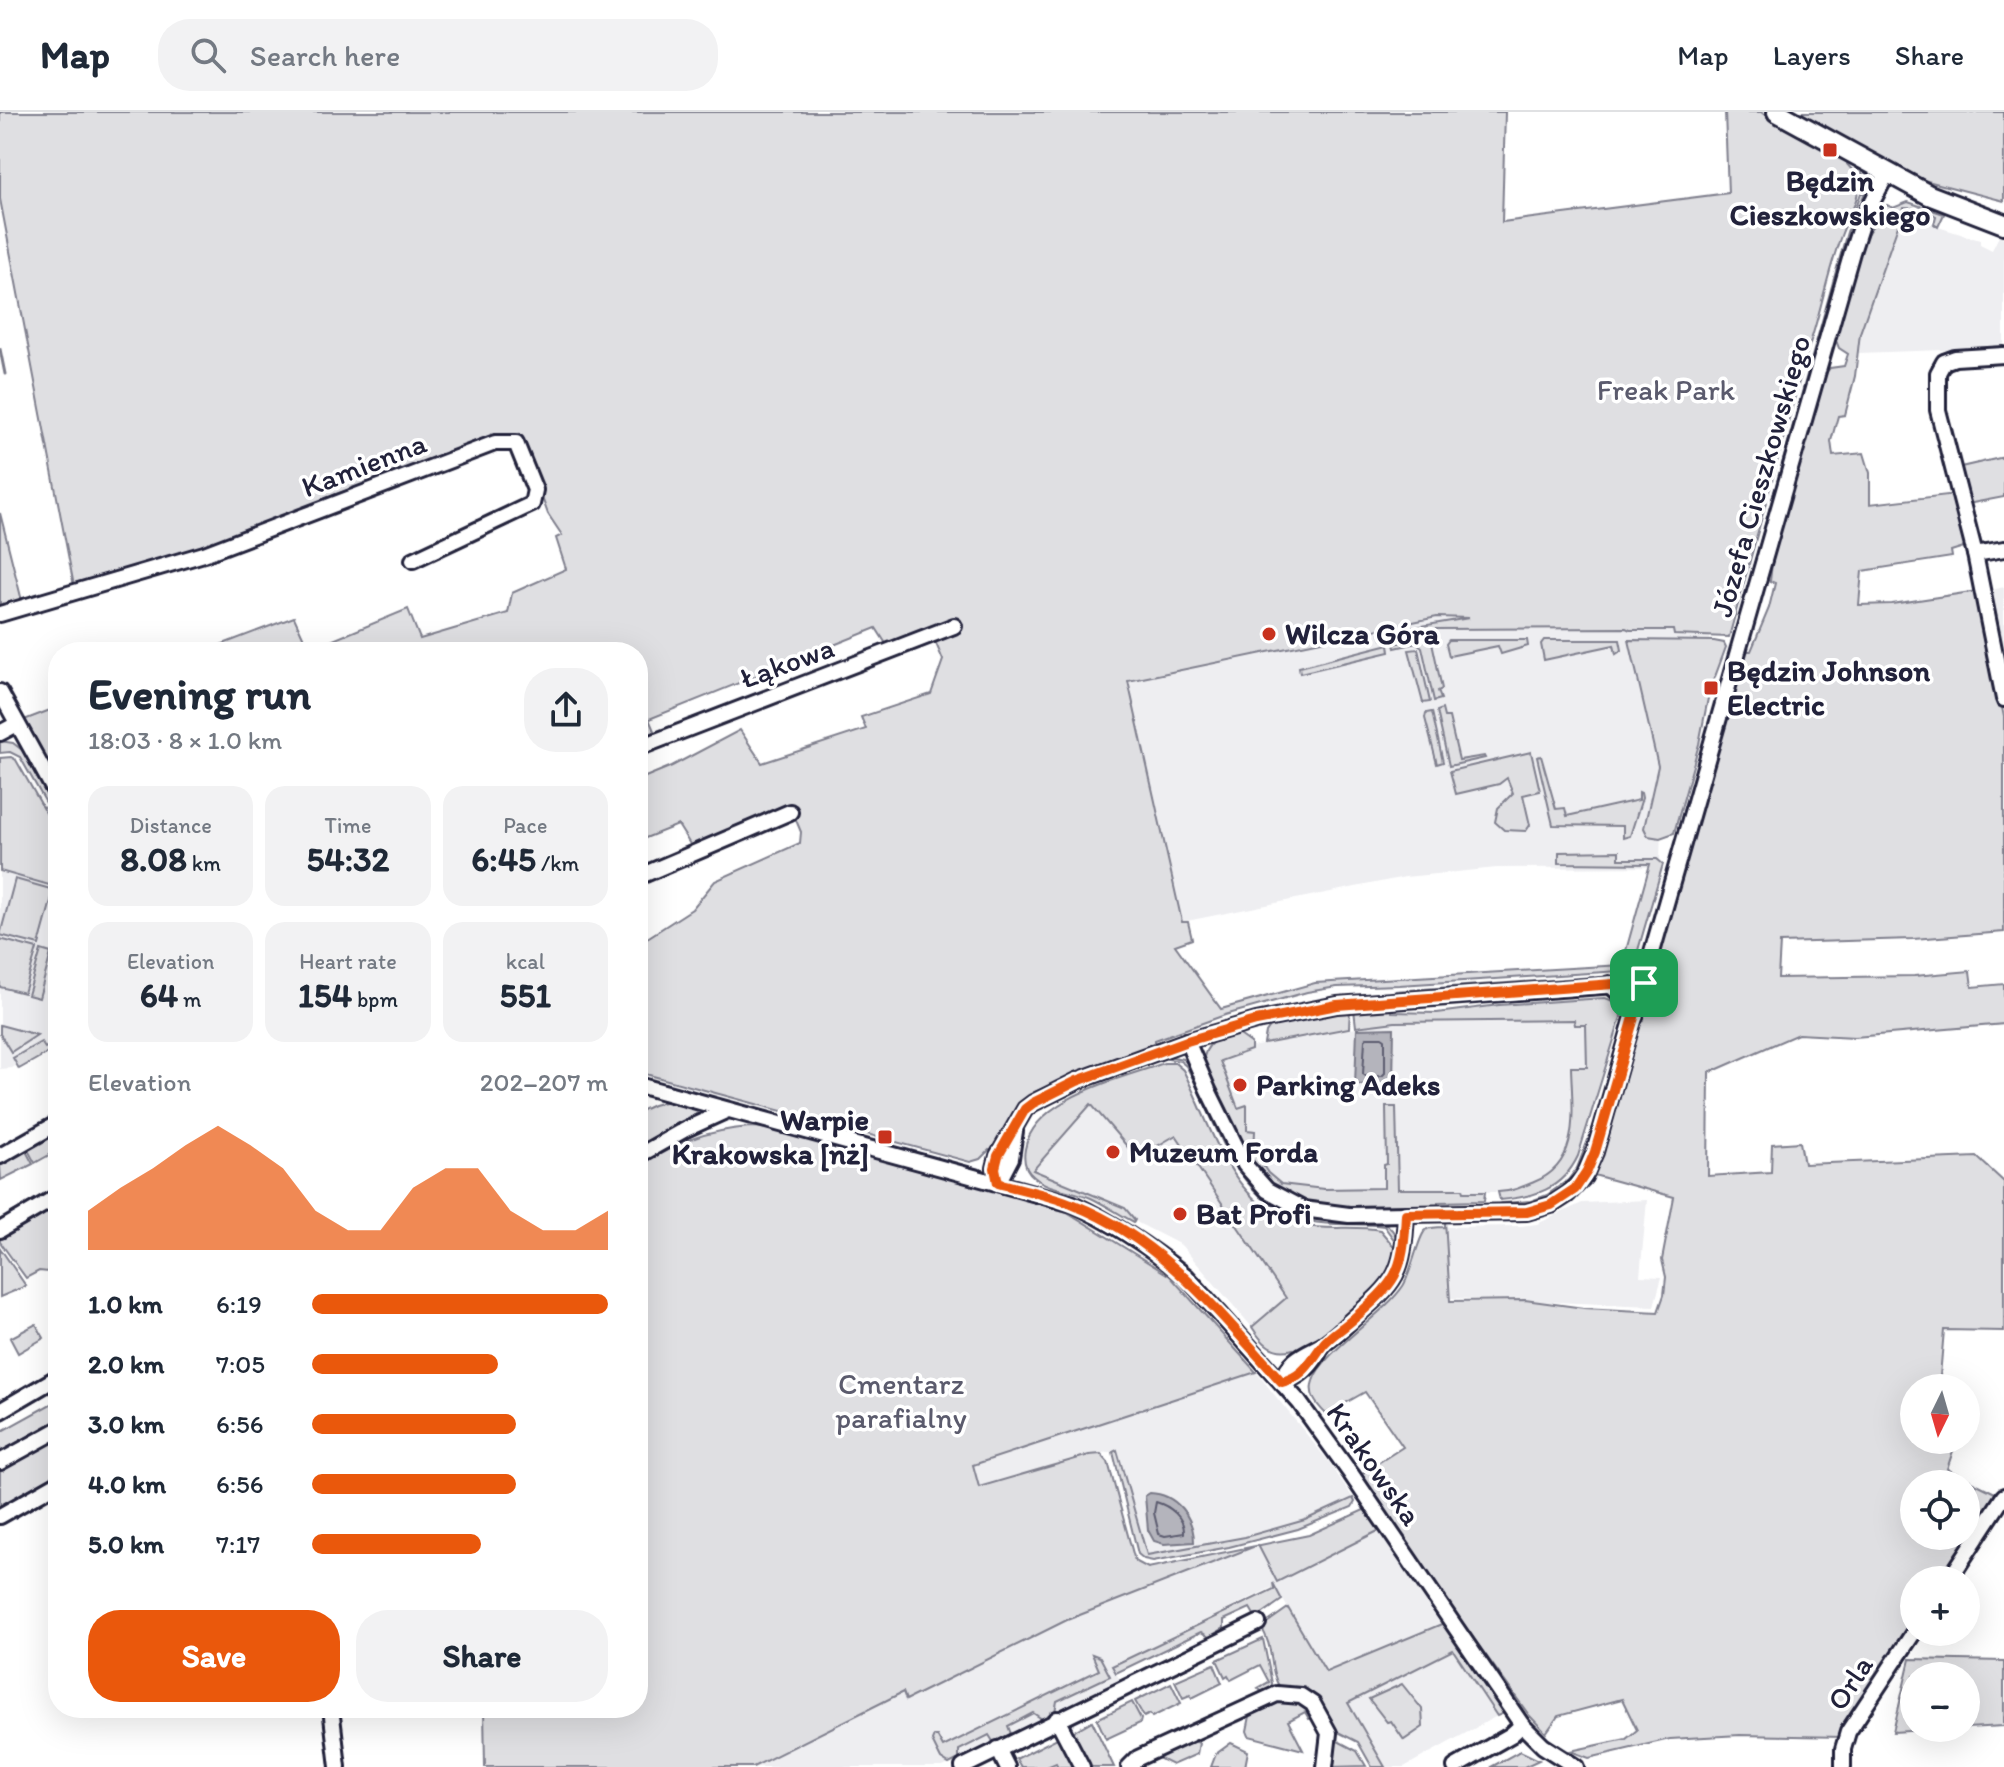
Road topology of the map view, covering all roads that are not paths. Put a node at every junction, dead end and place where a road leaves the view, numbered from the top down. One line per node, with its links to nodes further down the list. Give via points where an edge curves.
1 (1777, 112): 2 (street)
2 (1888, 172): 3 (street, via 1929,195); 18 (street, Józefa Cieszkowskiego, via 1852,252)
3 (2004, 224)
4 (2004, 355): 6 (street, via 1955,358 1944,362 1938,373 1938,410)
5 (2004, 549): 6 (street)
6 (1975, 554): 11 (street)
7 (413, 560): 8 (street, Kamienna, via 532,504 535,490 516,443 495,443 204,554)
8 (0, 614)
9 (954, 626): 14 (street, Łąkowa)
10 (0, 692): 12 (street)
11 (2004, 699)
12 (17, 724): 13 (street); 15 (street)
13 (0, 733)
14 (648, 744)
15 (48, 779)
16 (790, 812): 17 (street)
17 (648, 873)
18 (1644, 983): 19 (street); 20 (street, Józefa Cieszkowskiego)
19 (1609, 984): 20 (street, via 1629,1002); 21 (street, via 1337,1005)
20 (1635, 1017): 29 (street, Józefa Cieszkowskiego, via 1592,1162 1568,1194 1527,1212)
21 (1187, 1041): 27 (street, via 1057,1089 1025,1109 998,1156); 29 (street, Józefa Cieszkowskiego, via 1245,1165 1267,1190 1315,1212)
22 (648, 1088): 23 (street, Krakowska)
23 (728, 1110): 25 (street); 27 (street, Krakowska)
24 (48, 1129): 26 (street)
25 (648, 1151)
26 (0, 1156)
27 (998, 1183): 31 (street, Krakowska, via 1073,1204 1131,1236 1186,1276)
28 (48, 1202): 30 (street)
29 (1406, 1214): 31 (street, via 1402,1262 1391,1282 1322,1346 1295,1358)
30 (0, 1230)
31 (1282, 1382): 44 (street, Krakowska)
32 (48, 1383): 33 (street)
33 (0, 1411)
34 (48, 1436): 35 (street)
35 (0, 1462)
36 (48, 1489): 38 (street)
37 (2004, 1496): 39 (street)
38 (0, 1516)
39 (1958, 1566)
40 (1258, 1623): 43 (street)
41 (1905, 1646): 54 (street, Orla, via 1848,1732)
42 (332, 1718): 46 (street)
43 (1057, 1719): 45 (street); 49 (street)
44 (1522, 1725): 52 (street); 53 (street, Krakowska)
45 (998, 1749): 47 (street); 48 (street)
46 (338, 1767)
47 (963, 1767)
48 (1007, 1767)
49 (1082, 1767)
50 (1129, 1767): 51 (street, via 1138,1758 1277,1694 1301,1696 1313,1704 1329,1733)
51 (1325, 1767)
52 (1455, 1767)
53 (1576, 1767)
54 (1843, 1767)

